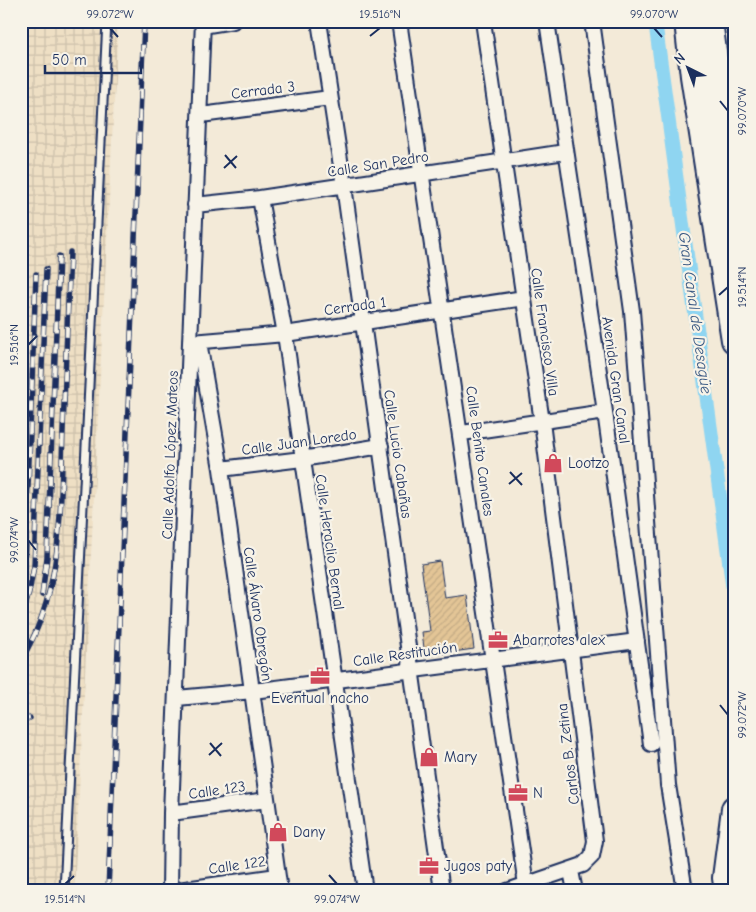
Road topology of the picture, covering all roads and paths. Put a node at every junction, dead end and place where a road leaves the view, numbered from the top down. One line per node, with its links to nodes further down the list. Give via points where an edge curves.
1 (107, 21): 46 (lane)
2 (233, 21): 10 (street)
3 (318, 21): 11 (street, Calle Lucio Cabañas)
4 (399, 21): 15 (street, Calle Benito Canales)
5 (483, 21): 14 (street, Calle Francisco Villa)
6 (547, 21): 13 (street, Avenida Gran Canal)
7 (592, 21): 53 (street, via 632,311 668,785)
8 (688, 21): 24 (highway)
9 (709, 21): 19 (highway)
10 (203, 23): 12 (street, Calle Adolfo López Mateos)
11 (330, 98): 12 (street, Cerrada 3); 16 (street, Calle Lucio Cabañas)
12 (201, 115): 18 (street, Calle Adolfo López Mateos)
13 (565, 152): 14 (street, Calle San Pedro); 26 (street, Avenida Gran Canal)
14 (504, 162): 15 (street, Calle San Pedro); 20 (street, Calle Francisco Villa)
15 (422, 173): 16 (street, Calle San Pedro); 21 (street, Calle Benito Canales)
16 (344, 186): 17 (street, Calle San Pedro); 22 (street, Calle Lucio Cabañas)
17 (260, 198): 18 (street, Calle San Pedro); 23 (street, Calle Heraclio Bernal)
18 (195, 204): 25 (street, Calle Adolfo López Mateos)
19 (735, 218)
20 (524, 298): 21 (street, Cerrada 1); 27 (street, Calle Francisco Villa)
21 (443, 311): 22 (street, Cerrada 1); 28 (street, Calle Benito Canales)
22 (363, 321): 23 (street, Cerrada 1); 29 (street, Calle Lucio Cabañas)
23 (285, 334): 25 (street, Cerrada 1); 30 (street, Calle Heraclio Bernal)
24 (735, 340)
25 (195, 342): 31 (street, Calle Álvaro Obregón); 38 (street, Calle Adolfo López Mateos)
26 (605, 412): 27 (street); 32 (street, Avenida Gran Canal)
27 (542, 422): 28 (street); 33 (street, Calle Francisco Villa)
28 (462, 433): 34 (street, Calle Benito Canales)
29 (381, 446): 30 (street, Calle Juan Loredo); 35 (street, Calle Lucio Cabañas)
30 (302, 459): 31 (street, Calle Juan Loredo); 36 (street, Calle Heraclio Bernal)
31 (221, 469): 37 (street, Calle Álvaro Obregón)
32 (637, 641): 33 (street, Calle Restitución); 39 (street, Avenida Gran Canal)
33 (571, 649): 34 (street, Calle Restitución); 43 (street, Carlos B. Zetina, via 595,841 592,856)
34 (493, 658): 35 (street, Calle Restitución); 45 (street, Calle Benito Canales)
35 (410, 671): 36 (street, Calle Restitución); 50 (street, Calle Lucio Cabañas)
36 (334, 680): 37 (street, Calle Restitución); 49 (street, Calle Heraclio Bernal)
37 (253, 691): 38 (street, Calle Restitución); 40 (street, Calle Álvaro Obregón)
38 (177, 698): 42 (street, Calle Adolfo López Mateos)
39 (651, 744)
40 (267, 800): 42 (street, Calle 123); 44 (street, Calle Álvaro Obregón)
41 (735, 809): 54 (highway, via 726,878)
42 (171, 813): 47 (street, Calle Adolfo López Mateos)
43 (571, 871): 45 (street); 52 (street)
44 (277, 876): 47 (street, Calle 122); 48 (street, Calle Álvaro Obregón)
45 (526, 885): 51 (street)
46 (64, 891)
47 (170, 891)
48 (280, 891)
49 (365, 891)
50 (442, 891)
51 (507, 891)
52 (575, 891)
53 (685, 891)
54 (728, 891)

